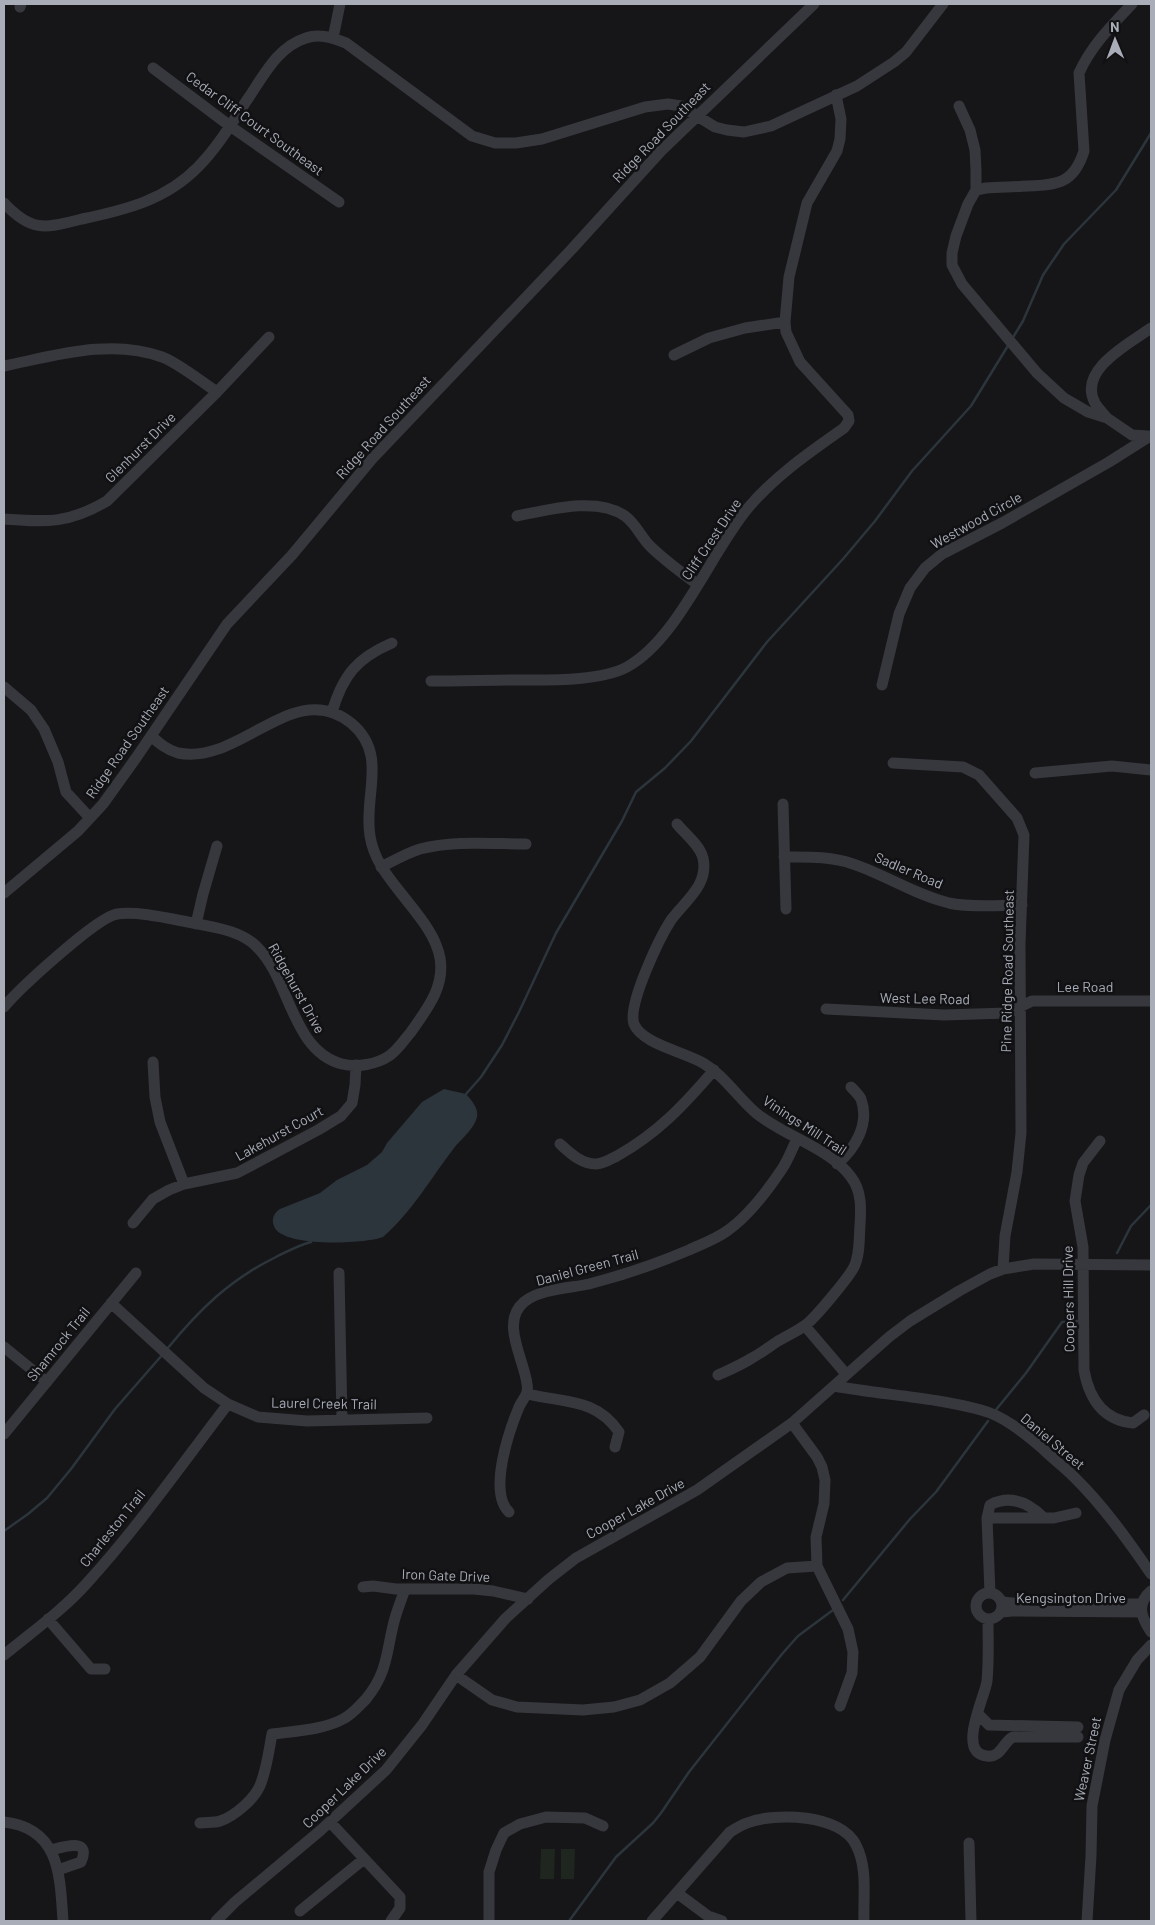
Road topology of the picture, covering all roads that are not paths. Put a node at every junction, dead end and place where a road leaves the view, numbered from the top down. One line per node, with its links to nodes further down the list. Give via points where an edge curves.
1 (340, 4): 5 (street)
2 (814, 4): 9 (street, Ridge Road Southeast)
3 (943, 4): 7 (street, via 906,52 857,86)
4 (1132, 4): 11 (street, via 1106,31 1079,73 1084,151 1081,163 1071,176 1055,185)
5 (333, 38): 9 (street, via 346,43 472,136 495,143 542,139 656,105 682,106); 10 (street, via 307,37 288,46 274,60)
6 (154, 68): 10 (street, Cedar Cliff Court Southeast)
7 (836, 95): 9 (street, via 771,126 744,132 715,127); 14 (street, Cliff Crest Drive, via 841,119 840,139 837,151 807,203 788,277)
8 (959, 106): 11 (street, via 975,150)
9 (696, 115): 30 (street, Ridge Road Southeast, via 372,459 292,555 226,624)
10 (230, 126): 12 (street, Cedar Cliff Court Southeast); 13 (street, via 198,168 164,195 118,211 47,227 30,224)
11 (976, 190): 20 (street, via 952,253 952,265 962,284 1044,380 1064,398 1088,412)
12 (338, 202)
13 (4, 203)
14 (785, 322): 17 (street, via 709,338); 24 (street, Cliff Crest Drive, via 786,332 800,362 848,415 848,421 844,428 797,461 748,508 720,546)
15 (1151, 328): 20 (street, via 1112,356 1094,378 1094,402)
16 (269, 336): 19 (street, Glenhurst Drive)
17 (674, 355)
18 (4, 366): 19 (street, via 105,348 138,351 164,357)
19 (217, 392): 23 (street, Glenhurst Drive, via 107,501 94,509 68,519 48,522)
20 (1107, 418): 21 (street, via 1132,435)
21 (1150, 436): 27 (street, Westwood Circle, via 942,554 924,568 910,588 899,614)
22 (516, 516): 24 (street, via 568,506 612,510 625,516 667,562)
23 (4, 519)
24 (698, 585): 26 (street, Cliff Crest Drive, via 664,634 627,667 599,676 563,680)
25 (392, 643): 29 (street, via 360,660 346,676)
26 (431, 681)
27 (882, 685)
28 (4, 687): 35 (street, via 31,710 44,729 66,792)
29 (332, 712): 30 (street, Ridgehurst Drive, via 302,710 225,747 203,754 177,753); 40 (street, Ridgehurst Drive, via 354,726 369,745 372,757 368,823)
30 (150, 736): 35 (street, Ridge Road Southeast)
31 (893, 763): 42 (street, Pine Ridge Road Southeast, via 963,767 979,775 1017,818 1024,835)
32 (1151, 770): 33 (street, via 1112,766)
33 (1035, 773)
34 (783, 804): 39 (street)
35 (90, 818): 41 (street, Ridge Road Southeast)
36 (677, 824): 51 (street, Vinings Mill Trail, via 702,857 703,874 698,888 670,922 656,948 638,993 633,1020 639,1031 652,1041 680,1051)
37 (526, 844): 40 (street, via 433,846)
38 (217, 846): 44 (street)
39 (784, 857): 42 (street, Sadler Road, via 823,857 852,863 910,890 951,903); 43 (street)
40 (381, 867): 50 (street, Ridgehurst Drive, via 436,945 440,957 439,982 430,1006 400,1047 379,1061)
41 (4, 893)
42 (1022, 905): 47 (street, Pine Ridge Road Southeast)
43 (786, 908)
44 (196, 924): 46 (street, Ridgehurst Drive, via 135,914 114,914 78,937); 50 (street, Ridgehurst Drive, via 239,935 260,949 315,1049 342,1064)
45 (1151, 1001): 47 (street, Lee Road, via 1032,1001)
46 (4, 1007)
47 (1021, 1007): 48 (street, West Lee Road, via 1007,1012 944,1015); 61 (street, Pine Ridge Road Southeast, via 1021,1133 1004,1236)
48 (826, 1010)
49 (153, 1062): 57 (street, via 160,1122)
50 (356, 1065): 57 (street, Lakehurst Court, via 352,1103 341,1116 237,1173)
51 (714, 1070): 53 (street, Vinings Mill Trail, via 756,1112); 55 (street, via 665,1122 606,1162 596,1164 580,1160)
52 (851, 1086): 56 (street, via 861,1098 863,1120 855,1145)
53 (798, 1139): 56 (street, Vinings Mill Trail); 71 (street, Daniel Green Trail, via 764,1194 726,1232 625,1274 534,1295 518,1307 514,1333)
54 (1100, 1141): 59 (street, Coopers Hill Drive, via 1083,1163 1076,1186)
55 (560, 1144)
56 (837, 1164): 65 (street, Vinings Mill Trail, via 852,1178 860,1198 858,1251 847,1277)
57 (184, 1184): 58 (street, Lakehurst Court, via 153,1199)
58 (133, 1223)
59 (1083, 1264): 60 (street, Cooper Lake Drive); 61 (street, Cooper Lake Drive, via 1034,1264); 73 (street, Coopers Hill Drive, via 1087,1388 1108,1415 1133,1423)
60 (1151, 1265)
61 (1003, 1270): 67 (street, Cooper Lake Drive, via 979,1280 910,1321)
62 (136, 1273): 64 (street, Shamrock Trail)
63 (339, 1273): 75 (street)
64 (111, 1303): 69 (street, Shamrock Trail); 72 (street, Laurel Creek Trail, via 204,1388)
65 (805, 1326): 67 (street); 68 (street, Vinings Mill Trail)
66 (4, 1347): 69 (street)
67 (846, 1374): 70 (street, Cooper Lake Drive)
68 (718, 1376)
69 (46, 1382): 77 (street, Shamrock Trail)
70 (834, 1386): 76 (street, Cooper Lake Drive); 82 (street, Daniel Street, via 982,1410 1010,1424 1074,1477 1120,1530)
71 (528, 1394): 78 (street, via 600,1411 619,1432); 79 (street, via 520,1406 503,1458 501,1495)
72 (228, 1404): 75 (street, Laurel Creek Trail, via 258,1417); 90 (street, Charleston Trail, via 116,1550)
73 (1144, 1416)
74 (427, 1418): 75 (street, Laurel Creek Trail)
75 (342, 1420)
76 (792, 1423): 81 (street, via 817,1457 825,1480 824,1504 816,1537); 87 (street, Cooper Lake Drive, via 697,1490 576,1558)
77 (4, 1434)
78 (615, 1447)
79 (509, 1512)
80 (1076, 1513): 86 (street, via 1044,1518 987,1518)
81 (817, 1566): 96 (street, via 787,1568 761,1582 741,1601 700,1657 670,1683 640,1700 583,1710 517,1707 492,1700); 97 (street, via 848,1629 853,1652 852,1673)
82 (1151, 1574)
83 (363, 1587): 84 (street, Iron Gate Drive)
84 (405, 1589): 87 (street, Iron Gate Drive, via 493,1591); 101 (street, via 382,1676 359,1707 332,1723 272,1734 265,1770 255,1794 231,1816)
85 (1151, 1591): 89 (street)
86 (990, 1593): 88 (street, via 998,1596); 91 (street, via 980,1596 976,1604 979,1615)
87 (528, 1599): 96 (street, Cooper Lake Drive, via 506,1618)
88 (1002, 1607): 89 (street, Kengsington Drive, via 1012,1611); 91 (street, via 997,1617)
89 (1141, 1608): 92 (street)
90 (48, 1619): 94 (street, Charleston Trail); 95 (street, via 91,1669)
91 (988, 1619): 98 (street, via 987,1684)
92 (1151, 1632)
93 (1151, 1645): 118 (street, Weaver Street, via 1137,1660 1119,1690 1105,1740 1092,1806)
94 (4, 1655)
95 (105, 1669)
96 (456, 1675): 100 (street, Cooper Lake Drive, via 399,1756)
97 (840, 1706)
98 (978, 1714): 98 (street, via 973,1727 973,1742 979,1753 986,1756 997,1754 1013,1737 1078,1732 988,1726)
99 (4, 1822): 104 (street, via 31,1830)
100 (330, 1822): 105 (street); 110 (street, Cooper Lake Drive)
101 (200, 1823)
102 (603, 1826): 112 (street, via 585,1818 546,1818 501,1830 489,1872)
103 (970, 1843): 117 (street)
104 (50, 1850): 106 (street); 106 (street, via 72,1845 83,1849 78,1865)
105 (364, 1859): 108 (street); 111 (street, via 400,1897 400,1908)
106 (58, 1870): 109 (street)
107 (677, 1893): 113 (street); 114 (street, via 708,1916); 116 (street, via 730,1832 747,1823 768,1818 804,1818 851,1831 861,1857)
108 (300, 1911)
109 (63, 1921)
110 (216, 1921)
111 (391, 1921)
112 (489, 1921)
113 (652, 1921)
114 (722, 1921)
115 (856, 1921): 116 (street)
116 (864, 1921)
117 (971, 1921)
118 (1087, 1921)

